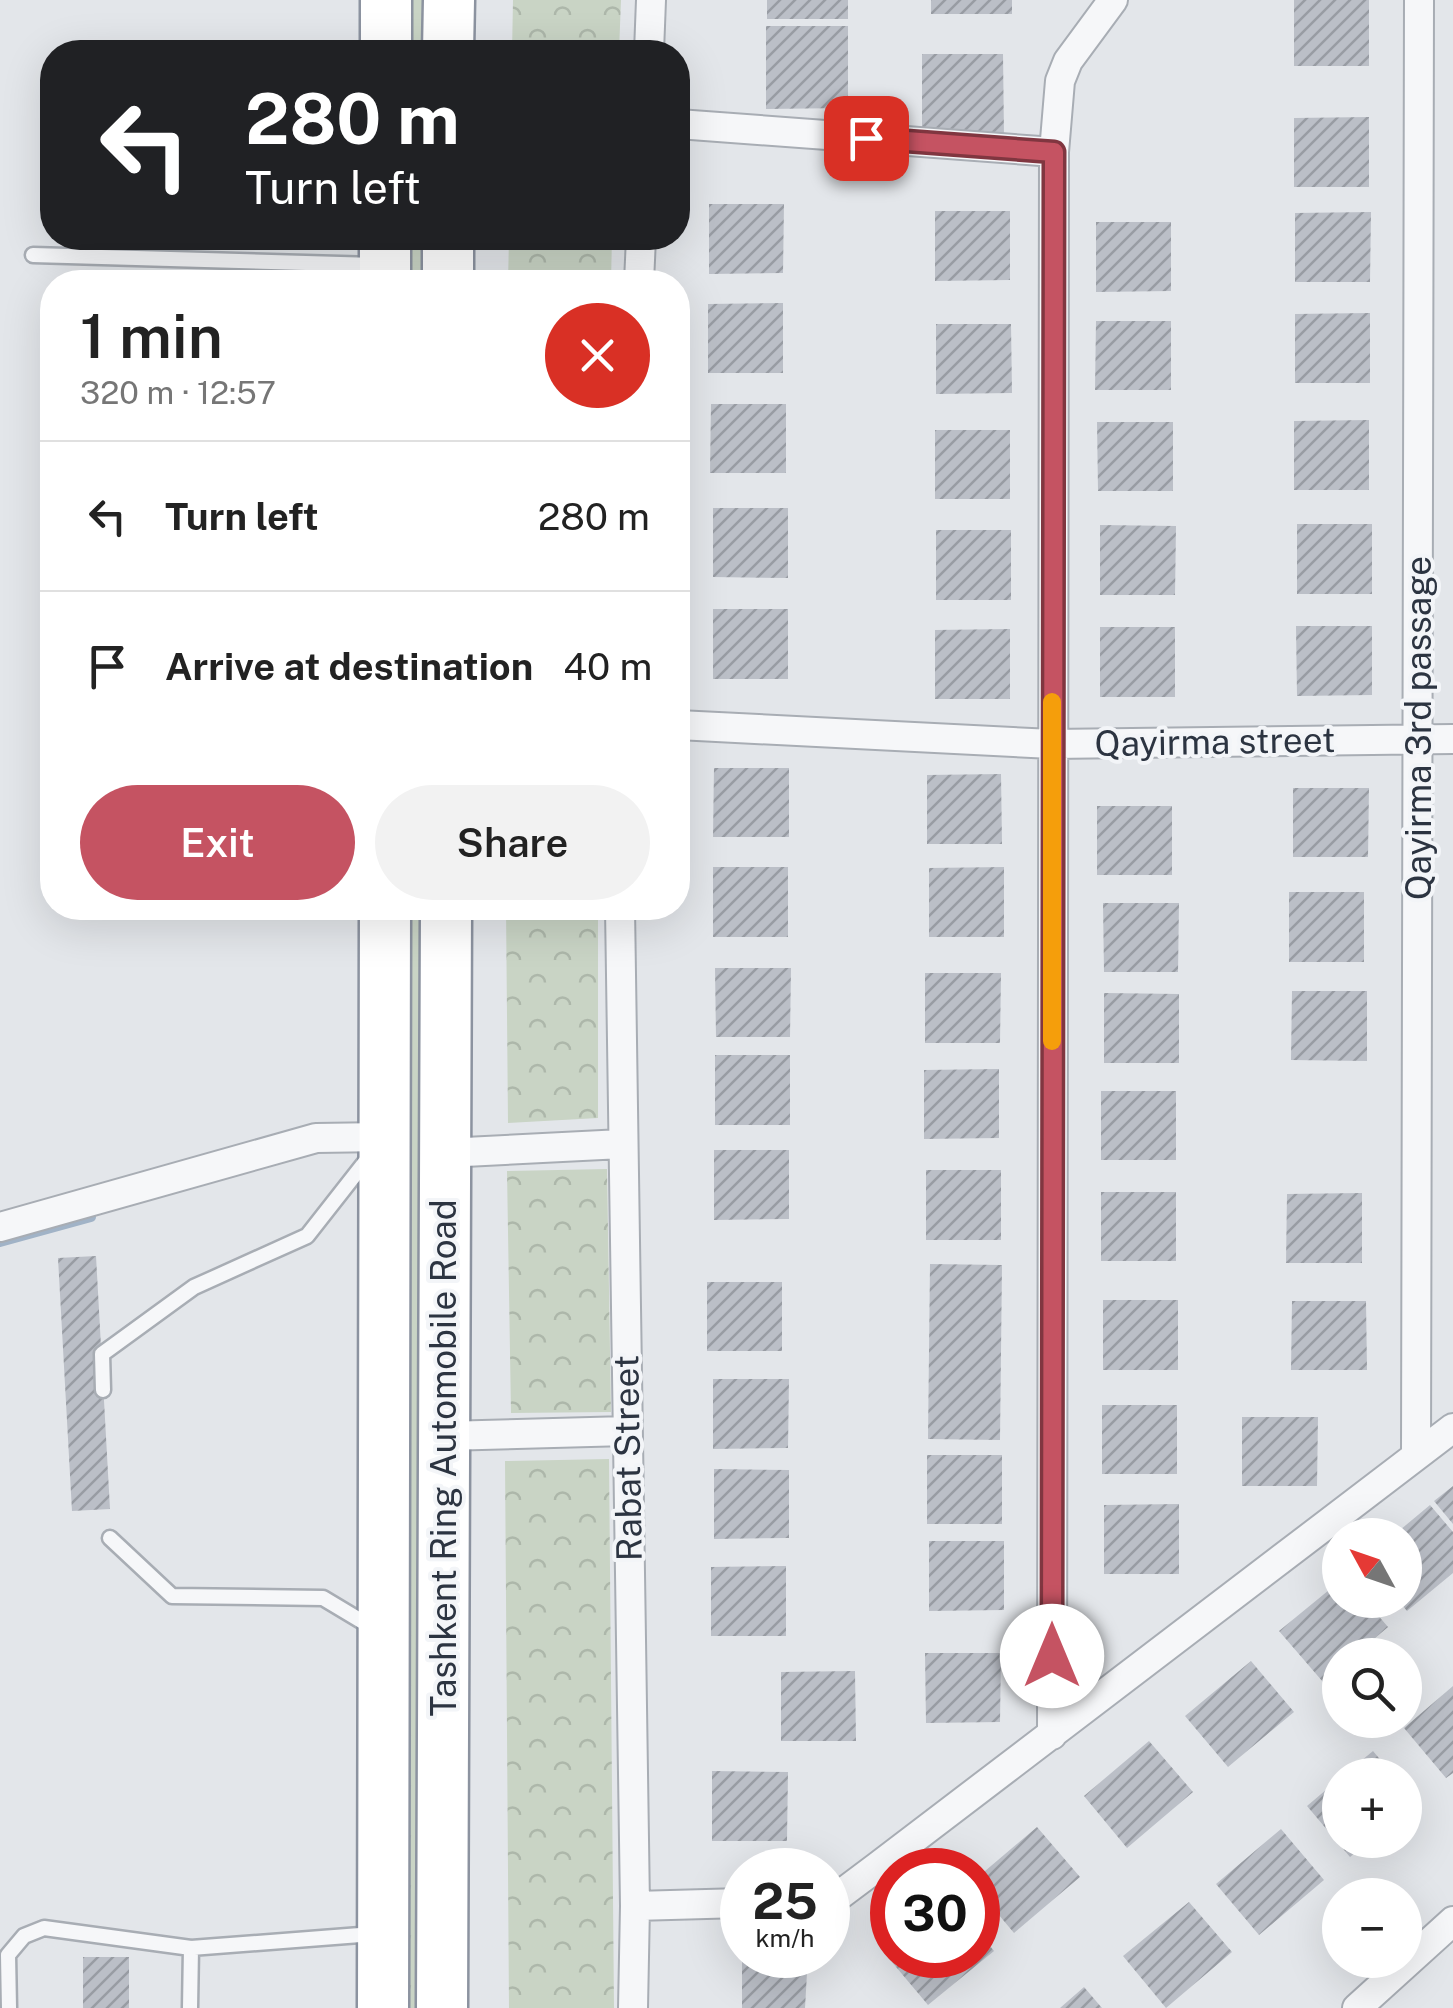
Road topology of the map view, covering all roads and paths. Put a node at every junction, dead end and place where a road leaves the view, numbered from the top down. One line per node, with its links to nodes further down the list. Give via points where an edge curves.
1 (386, 0): 6 (highway)
2 (448, 0): 7 (highway)
3 (651, 0): 8 (street)
4 (1113, 0): 10 (street, via 1060,81)
5 (1418, 0): 14 (street, Qayirma 3rd passage)
6 (386, 40)
7 (448, 40)
8 (649, 40)
9 (690, 125): 10 (street)
10 (1054, 152): 16 (street)
11 (32, 254): 12 (lane)
12 (385, 262)
13 (690, 726): 16 (street, Qayirma street)
14 (1420, 739): 15 (street, Qayirma street); 16 (street, Qayirma street); 28 (street, Qayirma 3rd passage)
15 (1453, 739)
16 (1052, 744): 31 (street)
17 (384, 920): 20 (highway, Tashkent Ring Automobile Road)
18 (446, 920): 22 (highway, Tashkent Ring Automobile Road)
19 (620, 920): 21 (street, Rabat Street)
20 (384, 1137): 23 (street, via 316,1138); 24 (lane, via 307,1236 194,1287 102,1354); 30 (highway, Tashkent Ring Automobile Road)
21 (622, 1144): 22 (street); 26 (street, Rabat Street)
22 (445, 1153): 27 (highway, Tashkent Ring Automobile Road)
23 (0, 1227)
24 (103, 1390)
25 (1453, 1428): 28 (street)
26 (628, 1431): 27 (street); 34 (street, Rabat Street)
27 (444, 1436): 41 (highway, Tashkent Ring Automobile Road)
28 (1416, 1456): 31 (street)
29 (110, 1538): 30 (lane, via 172,1596 324,1598)
30 (384, 1634): 36 (highway, Tashkent Ring Automobile Road)
31 (1052, 1735): 32 (street)
32 (850, 1886)
33 (720, 1904): 34 (street)
34 (636, 1906): 42 (street, Rabat Street)
35 (1453, 1921): 43 (street)
36 (383, 1933): 37 (lane); 40 (highway, Tashkent Ring Automobile Road)
37 (191, 1948): 38 (lane, via 44,1928 24,1936 8,1955); 39 (lane)
38 (9, 2008)
39 (190, 2008)
40 (383, 2008)
41 (442, 2008)
42 (633, 2008)
43 (1357, 2008)

